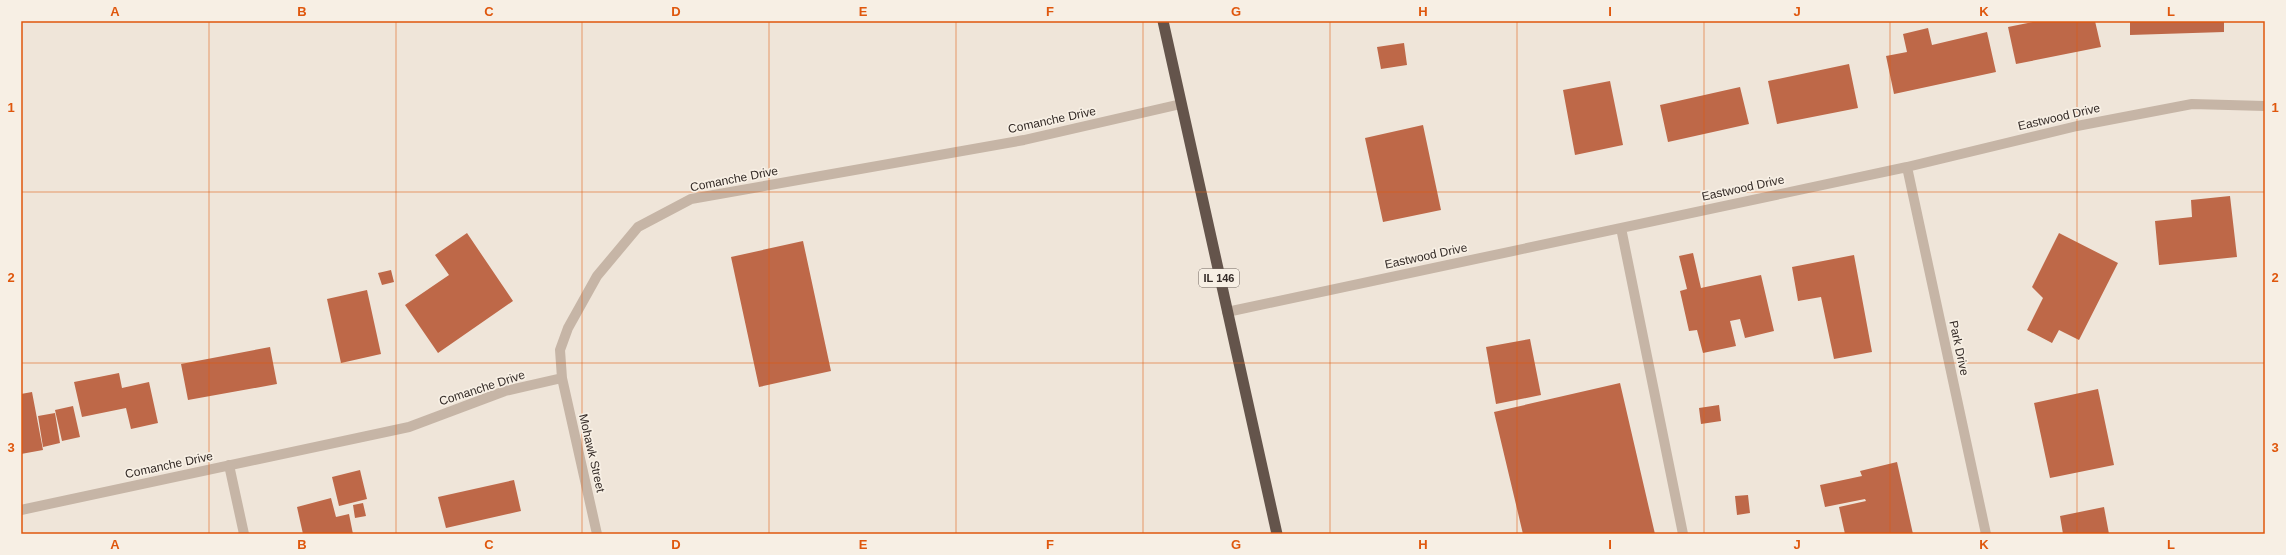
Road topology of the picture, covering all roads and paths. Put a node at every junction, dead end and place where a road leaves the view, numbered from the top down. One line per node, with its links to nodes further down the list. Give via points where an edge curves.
1 (1163, 21): 2 (highway, IL 146)
2 (1181, 104): 6 (highway, IL 146); 7 (street, Comanche Drive, via 1024,140 691,199 638,227 597,276 568,328 560,350)
3 (2265, 106): 4 (street, Eastwood Drive, via 2192,104 2077,126)
4 (1907, 166): 5 (street, Eastwood Drive); 14 (street, Park Drive)
5 (1621, 228): 6 (street, Eastwood Drive); 13 (street)
6 (1227, 312): 12 (highway, IL 146)
7 (562, 378): 8 (street, Comanche Drive, via 505,391 409,427); 11 (street, Mohawk Street)
8 (229, 465): 9 (street, Comanche Drive); 10 (street)
9 (21, 510)
10 (244, 534)
11 (597, 534)
12 (1277, 534)
13 (1683, 534)
14 (1986, 534)

